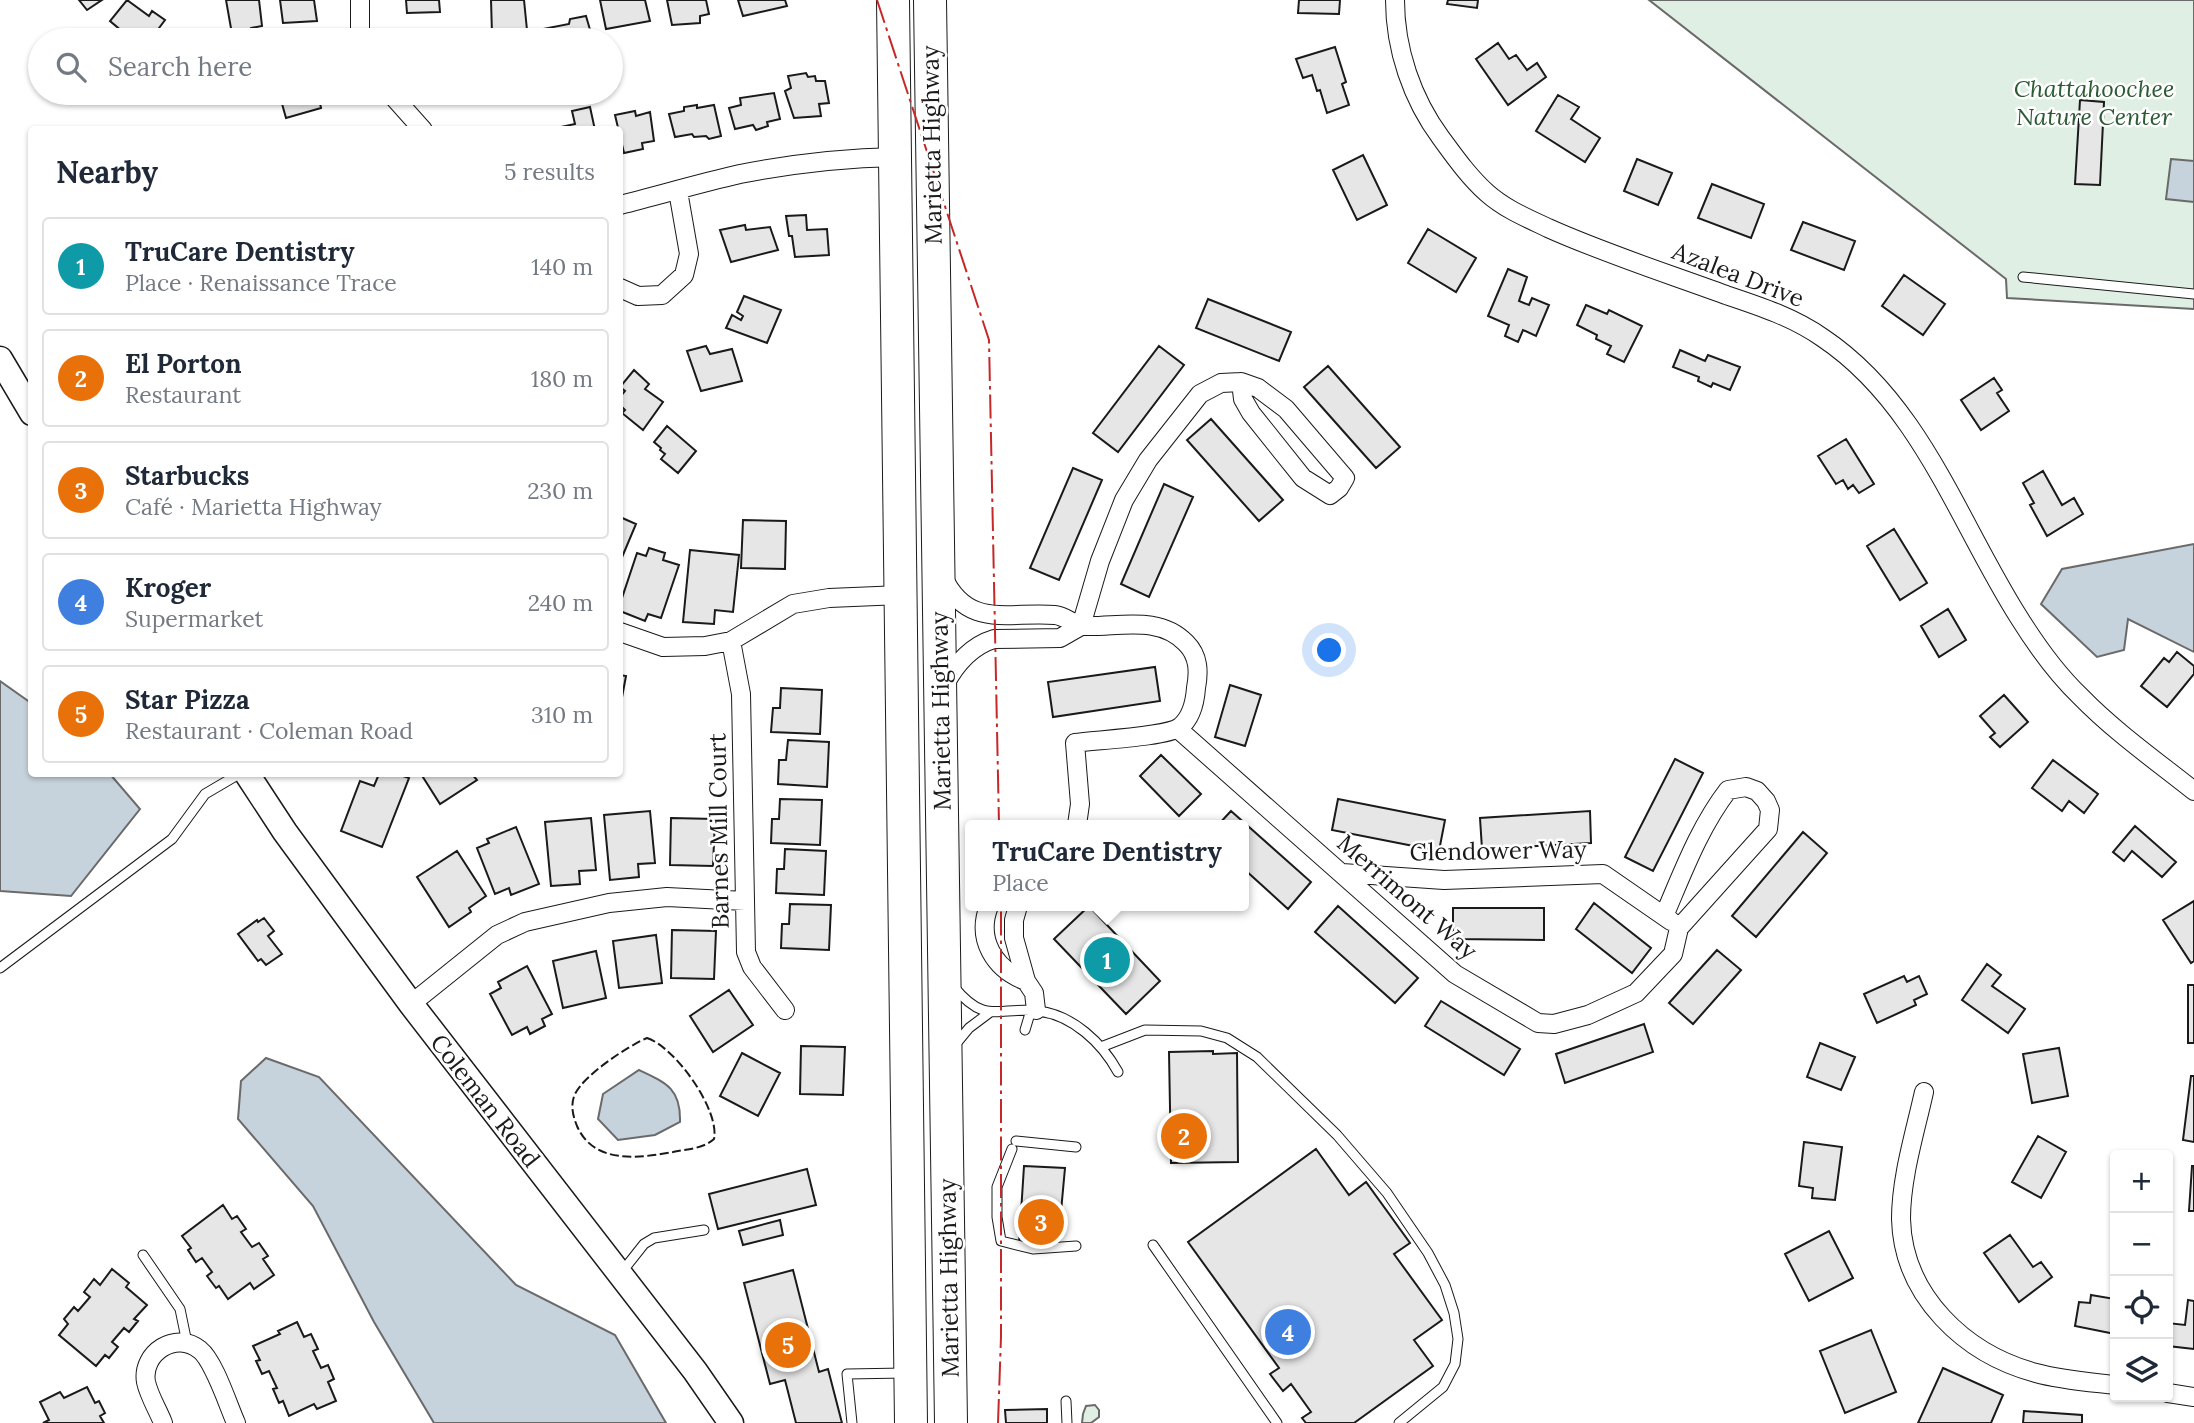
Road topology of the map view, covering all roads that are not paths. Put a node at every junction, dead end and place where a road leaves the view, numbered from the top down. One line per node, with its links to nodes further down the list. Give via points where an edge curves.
1 (360, 0): 5 (street)
2 (893, 0): 8 (highway, Marietta Highway)
3 (930, 0): 17 (highway, Marietta Highway)
4 (1395, 0): 26 (street, Azalea Drive, via 1406,72 1428,121 1487,193 1512,211 1586,245 1781,314 1822,336 1854,361 1908,422 2018,616 2053,667 2106,722)
5 (360, 28)
6 (401, 105): 7 (street)
7 (419, 126)
8 (896, 157): 9 (street, via 798,164); 18 (highway, Marietta Highway)
9 (678, 191): 10 (street); 12 (street, via 689,254 684,275 662,295 638,296)
10 (623, 204)
11 (2023, 277): 13 (lane)
12 (623, 289)
13 (2194, 294)
14 (0, 359): 16 (street)
15 (1241, 382): 15 (street, via 1258,388 1286,409 1345,478 1339,488 1330,495 1303,478 1251,413 1242,399); 19 (street, via 1221,383 1200,394 1148,460 1124,499)
16 (28, 406)
17 (939, 569): 19 (street, via 955,597 975,611 996,616 1058,615); 22 (highway, Marietta Highway)
18 (901, 595): 21 (street, via 793,604); 53 (highway, Marietta Highway)
19 (1081, 626): 22 (street, via 1060,638 986,642 960,661); 23 (street, via 1149,624 1172,632 1188,645 1197,662 1196,690 1194,705)
20 (623, 633): 21 (street, via 677,648)
21 (731, 641): 29 (street, Barnes Mill Court, via 741,694)
22 (941, 692): 35 (highway, Marietta Highway)
23 (1178, 729): 27 (street, via 1074,743); 28 (street, Merrimont Way)
24 (234, 777): 34 (lane, via 205,794 172,839)
25 (249, 777): 37 (street, Coleman Road)
26 (2194, 791)
27 (1078, 820)
28 (1342, 873): 32 (street, Glendower Way, via 1444,880 1603,874); 33 (street, Merrimont Way, via 1455,974 1538,1023 1555,1024 1588,1015 1636,993 1673,954)
29 (744, 901): 37 (street, via 667,897 609,903 525,922 497,935); 38 (street, Barnes Mill Court, via 746,952)
30 (988, 911): 36 (street, via 984,925 992,956 1010,974)
31 (1017, 911): 36 (street, via 1014,938)
32 (1664, 916): 33 (street, Glendower Way); 33 (street, via 1700,834 1728,790 1746,787 1757,791 1770,810 1768,829)
33 (1679, 928)
34 (0, 968)
35 (944, 971): 40 (lane, via 963,996); 43 (highway, Marietta Highway)
36 (1026, 981): 39 (street, via 1034,992)
37 (411, 1004): 51 (street, Coleman Road)
38 (785, 1010)
39 (1033, 1010): 40 (lane); 41 (lane); 42 (lane, via 1071,1022)
40 (989, 1013): 43 (lane, via 961,1036)
41 (1025, 1030)
42 (1101, 1047): 44 (lane); 66 (lane, via 1145,1030 1201,1031 1227,1038 1257,1057 1328,1126 1387,1193 1446,1284 1458,1339 1455,1364 1443,1387)
43 (946, 1065): 63 (highway, Marietta Highway)
44 (1118, 1072)
45 (1924, 1092): 54 (street, via 1901,1220 1915,1278 1931,1306 1949,1326 1990,1355 2036,1374)
46 (1076, 1147): 49 (lane, via 1014,1145 997,1186 1001,1241 1033,1249)
47 (704, 1230): 51 (lane, via 654,1238)
48 (1153, 1245): 65 (lane)
49 (1076, 1247)
50 (143, 1255): 52 (lane, via 180,1309)
51 (620, 1275): 60 (street, Coleman Road)
52 (187, 1343): 58 (street, via 162,1346 149,1361 146,1381); 59 (street, via 208,1358)
53 (911, 1373): 61 (lane, via 847,1374); 62 (highway, Marietta Highway)
54 (2110, 1384)
55 (2173, 1394): 56 (street)
56 (2194, 1397)
57 (1066, 1401): 64 (lane)
58 (163, 1423)
59 (236, 1423)
60 (731, 1423)
61 (852, 1423)
62 (911, 1423)
63 (951, 1423)
64 (1067, 1423)
65 (1277, 1423)
66 (1399, 1423)

